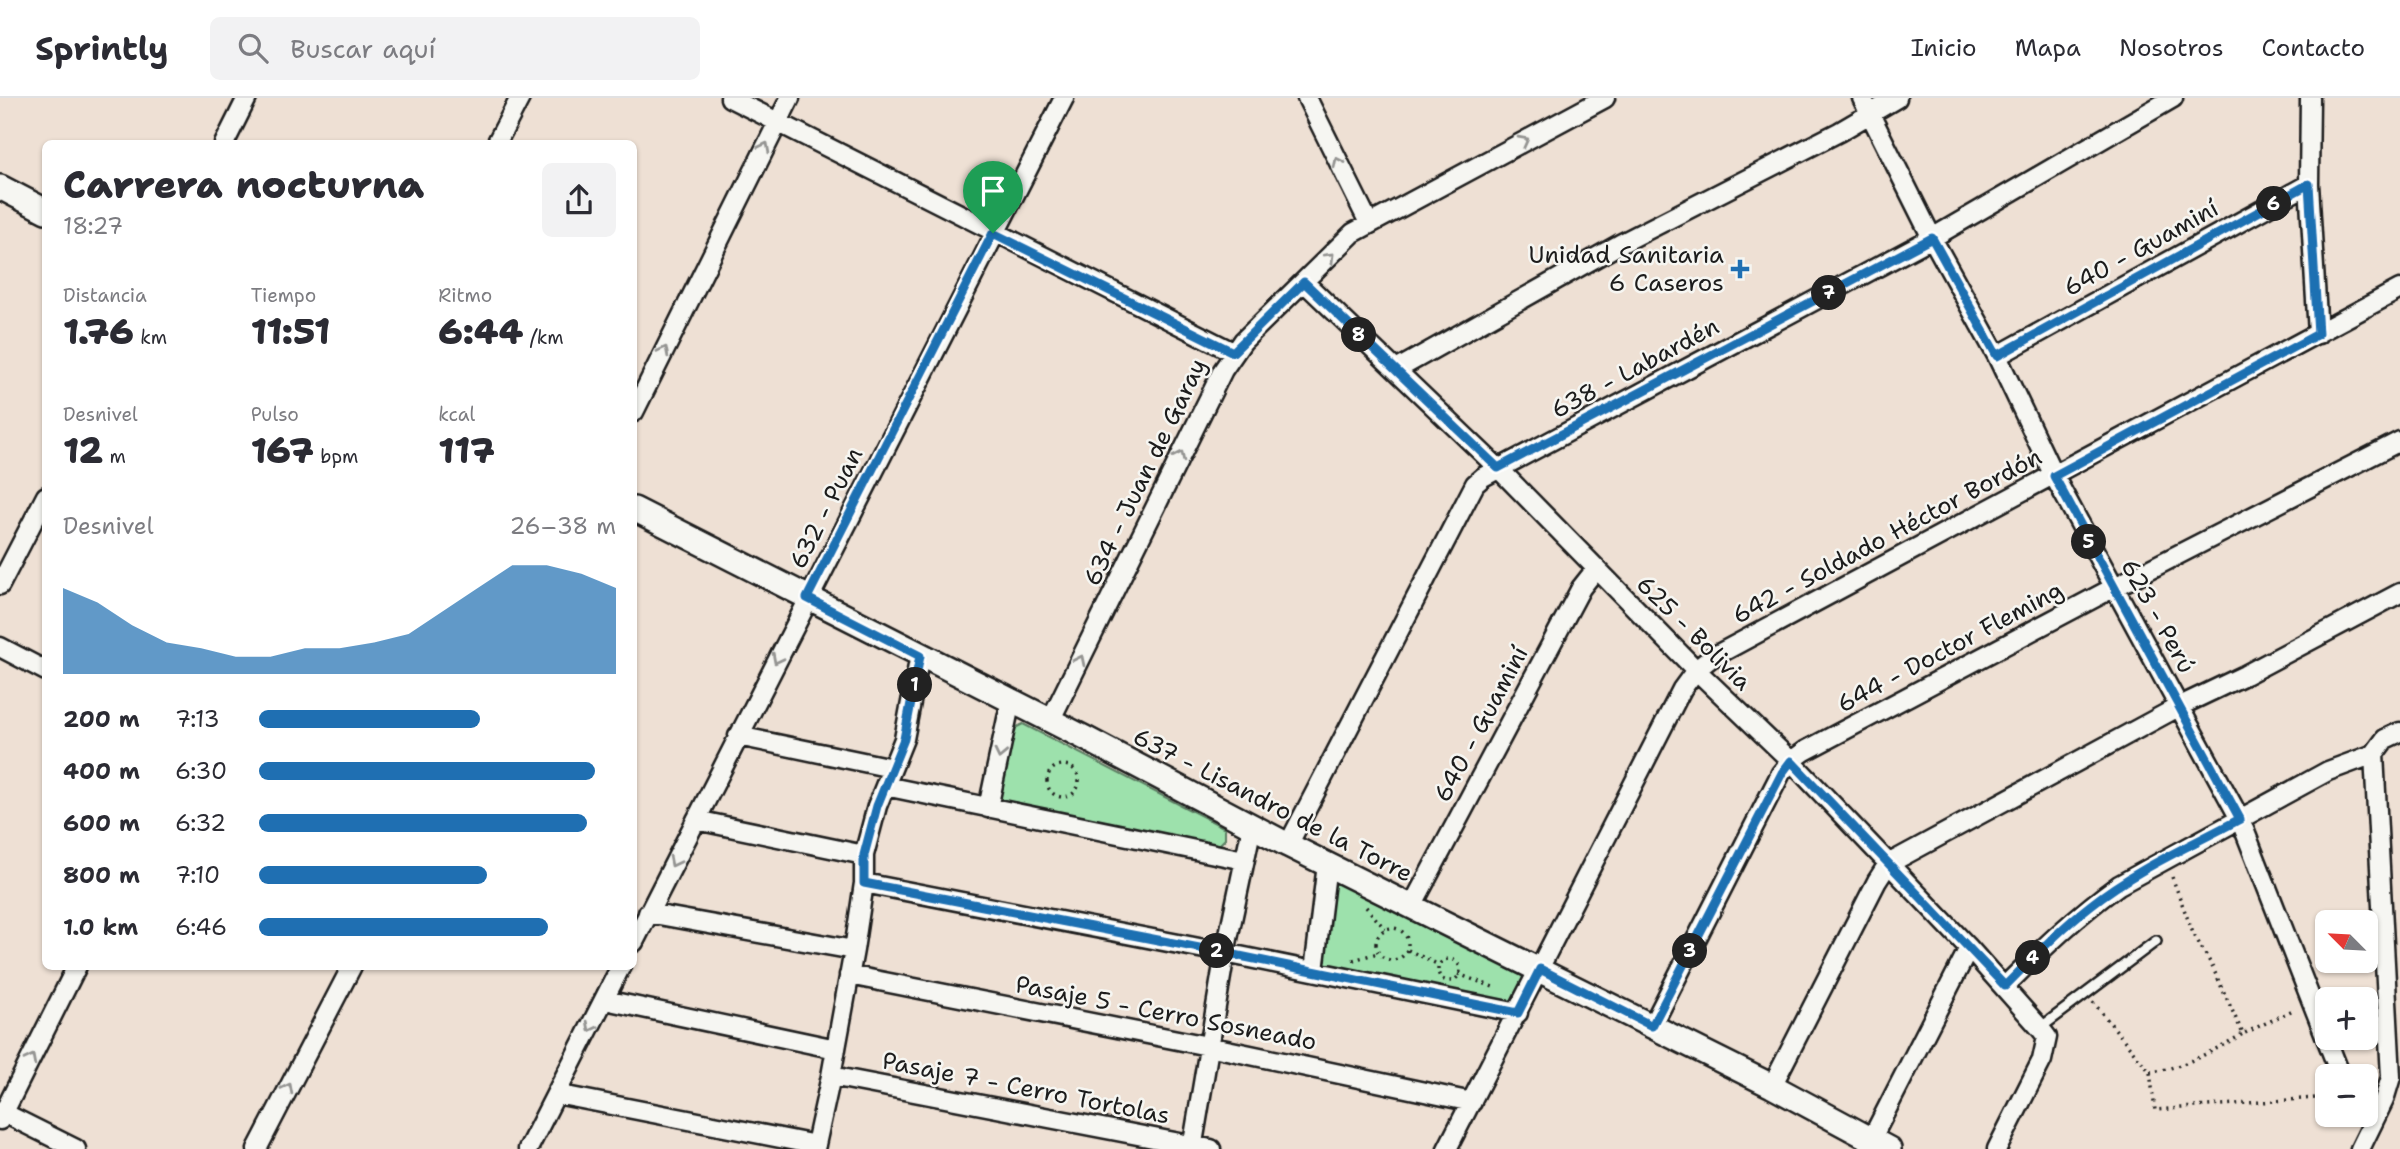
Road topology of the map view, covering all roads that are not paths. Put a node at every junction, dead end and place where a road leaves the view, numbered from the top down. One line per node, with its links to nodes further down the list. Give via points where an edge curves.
1 (247, 98): 13 (street)
2 (520, 98): 14 (street)
3 (730, 98): 12 (street)
4 (790, 98): 12 (street)
5 (1064, 98): 19 (street, 632 - Puan)
6 (1307, 98): 18 (street, one-way to 6)
7 (1605, 98): 18 (street, 634 - Juan de Garay, one-way to 7)
8 (1897, 98): 11 (street)
9 (2173, 98): 20 (street, 638 - Labardén)
10 (2310, 98): 15 (street)
11 (1866, 106): 20 (street, 623 - Perú); 26 (street)
12 (778, 123): 19 (street); 27 (street, one-way to 12)
13 (226, 140)
14 (498, 140)
15 (2309, 184): 23 (street); 25 (street, 640 - Guaminí)
16 (0, 187): 17 (street)
17 (42, 209)
18 (1369, 223): 21 (street, 634 - Juan de Garay, one-way to 18)
19 (993, 233): 24 (street); 37 (street, 632 - Puan)
20 (1932, 238): 25 (street, 623 - Perú); 29 (street, 638 - Labardén)
21 (1304, 282): 24 (street, 634 - Juan de Garay); 26 (street, 625 - Bolivia)
22 (2400, 289): 23 (street, 642 - Soldado Héctor Bordón)
23 (2318, 334): 30 (street, 642 - Soldado Héctor Bordón)
24 (1233, 352): 44 (street, 634 - Juan de Garay, one-way to 24)
25 (1997, 356): 30 (street, 623 - Perú)
26 (1396, 370): 29 (street, 625 - Bolivia)
27 (637, 406)
28 (2400, 441): 35 (street, 644 - Doctor Fleming)
29 (1498, 468): 33 (street, 625 - Bolivia); 55 (street, 638 - Labardén, via 1475,484)
30 (2054, 476): 35 (street, 623 - Perú); 41 (street, 642 - Soldado Héctor Bordón)
31 (42, 504): 34 (street)
32 (637, 511): 37 (street, 637 - Lisandro de la Torre)
33 (1597, 569): 41 (street, 625 - Bolivia); 61 (street, 640 - Guaminí, via 1581,588)
34 (0, 585)
35 (2113, 588): 43 (street, 623 - Perú); 48 (street, 644 - Doctor Fleming)
36 (2400, 593): 43 (street)
37 (807, 598): 39 (street, 637 - Lisandro de la Torre); 46 (street, 632 - Puan, one-way to 46)
38 (0, 647): 40 (street)
39 (920, 656): 42 (street, 637 - Lisandro de la Torre); 49 (street, via 904,739)
40 (42, 669)
41 (1696, 670): 48 (street, 625 - Bolivia); 68 (street, 642 - Soldado Héctor Bordón, via 1682,689)
42 (1011, 700): 44 (street, 637 - Lisandro de la Torre); 51 (street, one-way to 51)
43 (2180, 706): 52 (street, 623 - Perú); 59 (street)
44 (1050, 721): 54 (street, 637 - Lisandro de la Torre)
45 (2400, 732): 47 (street, via 2385,739)
46 (738, 736): 49 (street); 53 (street, 632 - Puan)
47 (2374, 754): 52 (street, via 2328,771); 90 (street, via 2390,1077)
48 (1791, 761): 59 (street, 625 - Bolivia); 77 (street, 644 - Doctor Fleming)
49 (892, 768): 50 (street)
50 (884, 786): 51 (street); 56 (street)
51 (988, 808): 57 (street)
52 (2240, 819): 74 (street, via 2091,904); 81 (street, 623 - Perú)
53 (696, 820): 56 (street); 62 (street, 632 - Puan, one-way to 62)
54 (1252, 826): 55 (street, 637 - Lisandro de la Torre); 57 (street)
55 (1288, 845): 58 (street, 637 - Lisandro de la Torre)
56 (864, 855): 60 (street)
57 (1244, 860): 67 (street)
58 (1327, 864): 61 (street, 637 - Lisandro de la Torre); 72 (street)
59 (1888, 864): 65 (street, 625 - Bolivia); 83 (street)
60 (864, 883): 66 (street); 67 (street)
61 (1412, 906): 68 (street, 637 - Lisandro de la Torre)
62 (648, 912): 63 (street, 632 - Puan); 66 (street)
63 (637, 936)
64 (2156, 941): 78 (lane)
65 (1969, 948): 74 (street, 625 - Bolivia); 87 (street)
66 (854, 950): 73 (street)
67 (1225, 953): 72 (street); 79 (street)
68 (1540, 969): 76 (street, 642 - Soldado Héctor Bordón); 77 (street, 637 - Lisandro de la Torre)
69 (75, 970): 86 (street, one-way to 69)
70 (350, 970): 92 (street, one-way to 70)
71 (619, 970): 75 (street)
72 (1314, 971): 76 (street)
73 (849, 975): 79 (street, Pasaje 5 - Cerro Sosneado); 80 (street)
74 (2005, 986): 78 (street, 625 - Bolivia)
75 (604, 1000): 80 (street); 84 (street, one-way to 84)
76 (1522, 1006): 85 (street, 642 - Soldado Héctor Bordón)
77 (1652, 1026): 83 (street, 637 - Lisandro de la Torre)
78 (2040, 1028): 96 (street, via 2047,1037 2042,1060)
79 (1208, 1046): 85 (street, Pasaje 5 - Cerro Sosneado); 89 (street)
80 (836, 1049): 82 (street)
81 (2336, 1064)
82 (831, 1076): 88 (street); 89 (street, Pasaje 7 - Cerro Tortolas)
83 (1772, 1086): 87 (street, 637 - Lisandro de la Torre)
84 (556, 1094): 88 (street); 93 (street)
85 (1472, 1102): 95 (street, 642 - Soldado Héctor Bordón)
86 (1, 1114): 91 (street)
87 (1876, 1146)
88 (815, 1147)
89 (1192, 1147): 94 (street, Pasaje 7 - Cerro Tortolas)
90 (2362, 1147)
91 (76, 1149)
92 (257, 1149)
93 (528, 1149)
94 (1211, 1149)
95 (1447, 1149)
96 (1997, 1149)

